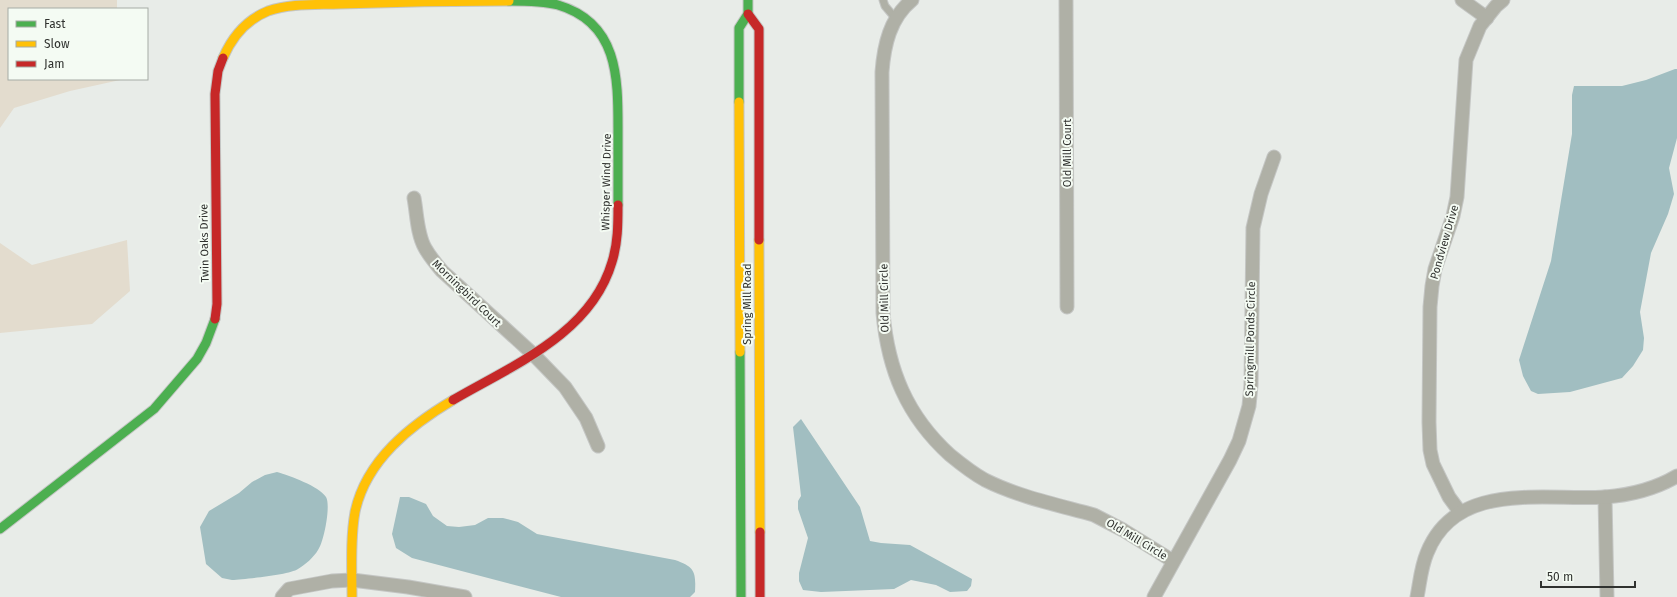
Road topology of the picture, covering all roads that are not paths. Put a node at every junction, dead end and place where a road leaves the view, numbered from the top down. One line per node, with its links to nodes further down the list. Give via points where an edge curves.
1 (748, 0): 12 (street, Spring Mill Road)
2 (883, 0): 14 (lane)
3 (912, 0): 14 (street, Old Mill Circle)
4 (1066, 0): 17 (street, Old Mill Court)
5 (1462, 0): 13 (street)
6 (1502, 0): 13 (street, Pondview Drive)
7 (384, 1): 10 (street, Twin Oaks Drive); 23 (street, Twin Oaks Drive, via 276,8 258,16 234,37 226,48 216,76 217,304 206,343 197,359 154,409)
8 (405, 1): 9 (street, Whisper Wind Drive); 10 (street, Whisper Wind Drive)
9 (490, 1): 11 (street, Whisper Wind Drive)
10 (395, 2)
11 (554, 2): 18 (street, Whisper Wind Drive, via 590,23 600,34 614,59 618,89 618,221 613,259 596,297 573,325)
12 (748, 14): 29 (street, Spring Mill Road, via 739,28); 30 (street, Spring Mill Road, via 759,29)
13 (1487, 18): 22 (street, Pondview Drive, via 1480,26 1466,60 1457,197 1435,269 1430,307 1430,450 1439,478)
14 (896, 19): 24 (street, Old Mill Circle, via 887,35 883,50 882,72 883,313 891,363 899,387 924,428 942,448 984,479 1006,489 1109,521)
15 (1274, 158): 24 (street, Springmill Ponds Circle, via 1261,194 1253,228 1251,385 1245,420 1230,460)
16 (414, 198): 18 (street, Morningbird Court, via 418,226 424,247 431,258)
17 (1067, 307)
18 (533, 354): 19 (street, Morningbird Court, via 572,396 586,418); 25 (street, Whisper Wind Drive, via 426,419 399,438 382,458 365,482 358,499 352,537)
19 (598, 446)
20 (1677, 476): 21 (street, via 1645,491)
21 (1605, 497): 22 (street, via 1501,499); 33 (street)
22 (1460, 512): 32 (street, via 1441,529 1427,551)
23 (0, 528)
24 (1173, 561): 31 (street, Springmill Ponds Circle)
25 (352, 580): 26 (street, via 289,589); 27 (street, Whisper Wind Drive); 28 (street)
26 (282, 597)
27 (352, 597)
28 (465, 597)
29 (741, 597)
30 (760, 597)
31 (1154, 597)
32 (1417, 597)
33 (1606, 597)

